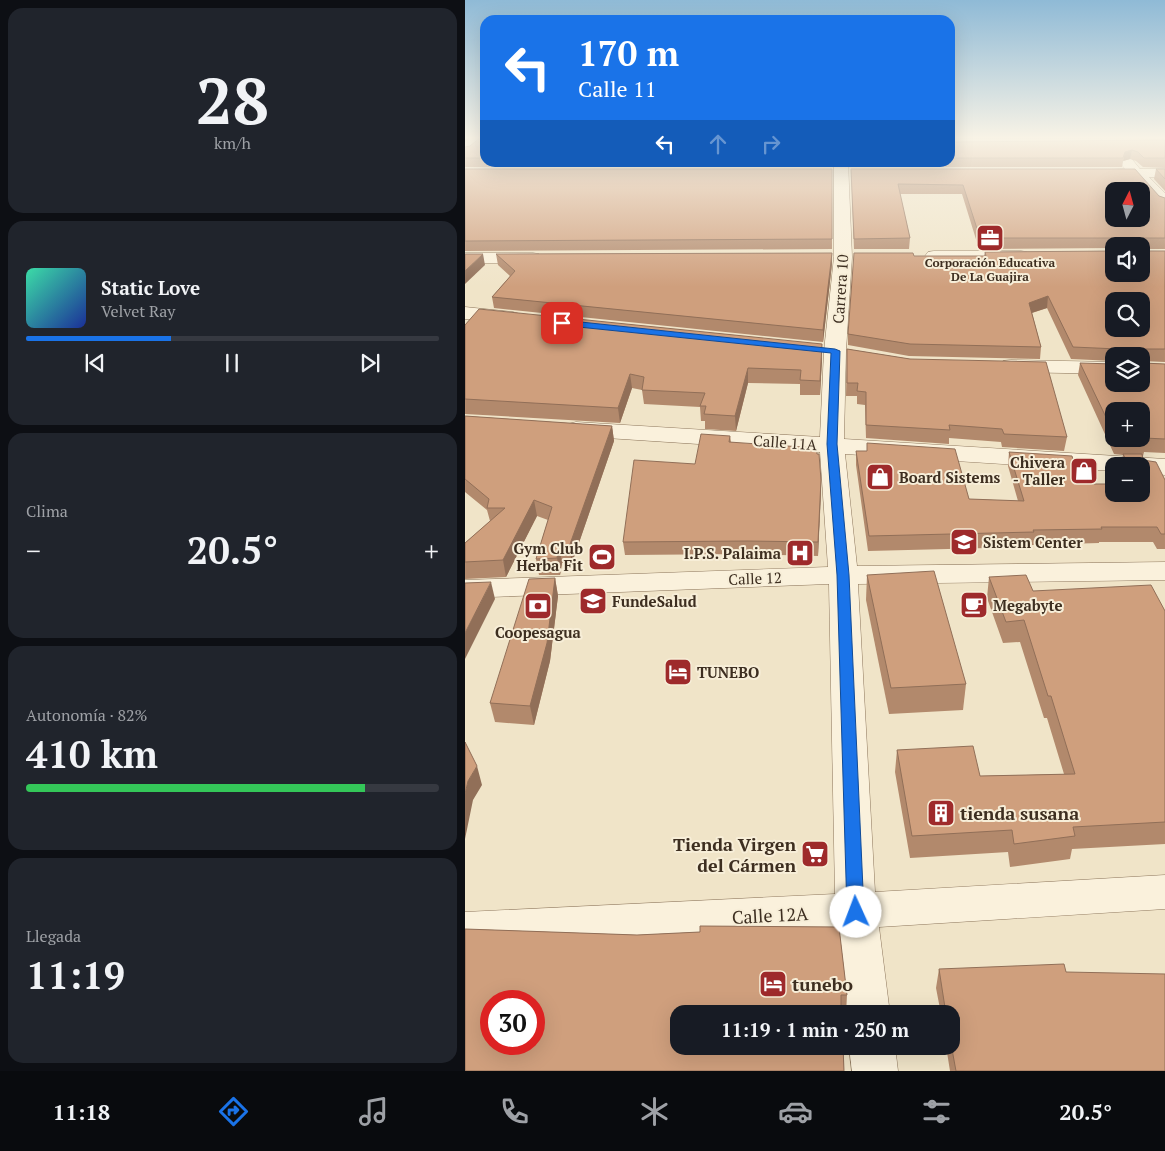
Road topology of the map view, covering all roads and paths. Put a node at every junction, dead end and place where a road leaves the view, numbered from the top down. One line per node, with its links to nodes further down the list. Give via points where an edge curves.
1 (840, 187): 13 (street, Carrera 10, via 843,257)
2 (1150, 187): 3 (street)
3 (1165, 202)
4 (921, 256): 5 (street)
5 (1037, 256)
6 (465, 258): 7 (street)
7 (555, 258)
8 (465, 312): 9 (street)
9 (533, 320)
10 (987, 366): 11 (street)
11 (1105, 368)
12 (554, 427): 13 (street, Calle 11A)
13 (832, 444): 14 (street, Calle 11A); 16 (street, Carrera 10)
14 (1165, 467)
15 (1165, 570): 16 (street, Calle 12)
16 (843, 575): 17 (street, Calle 12); 19 (street, Carrera 10)
17 (465, 589)
18 (1165, 892): 19 (street, Calle 12A)
19 (856, 912): 20 (street, Calle 12A); 21 (street, Carrera 10)
20 (465, 930)
21 (867, 1005)
22 (873, 1055): 23 (street)
23 (875, 1071)

